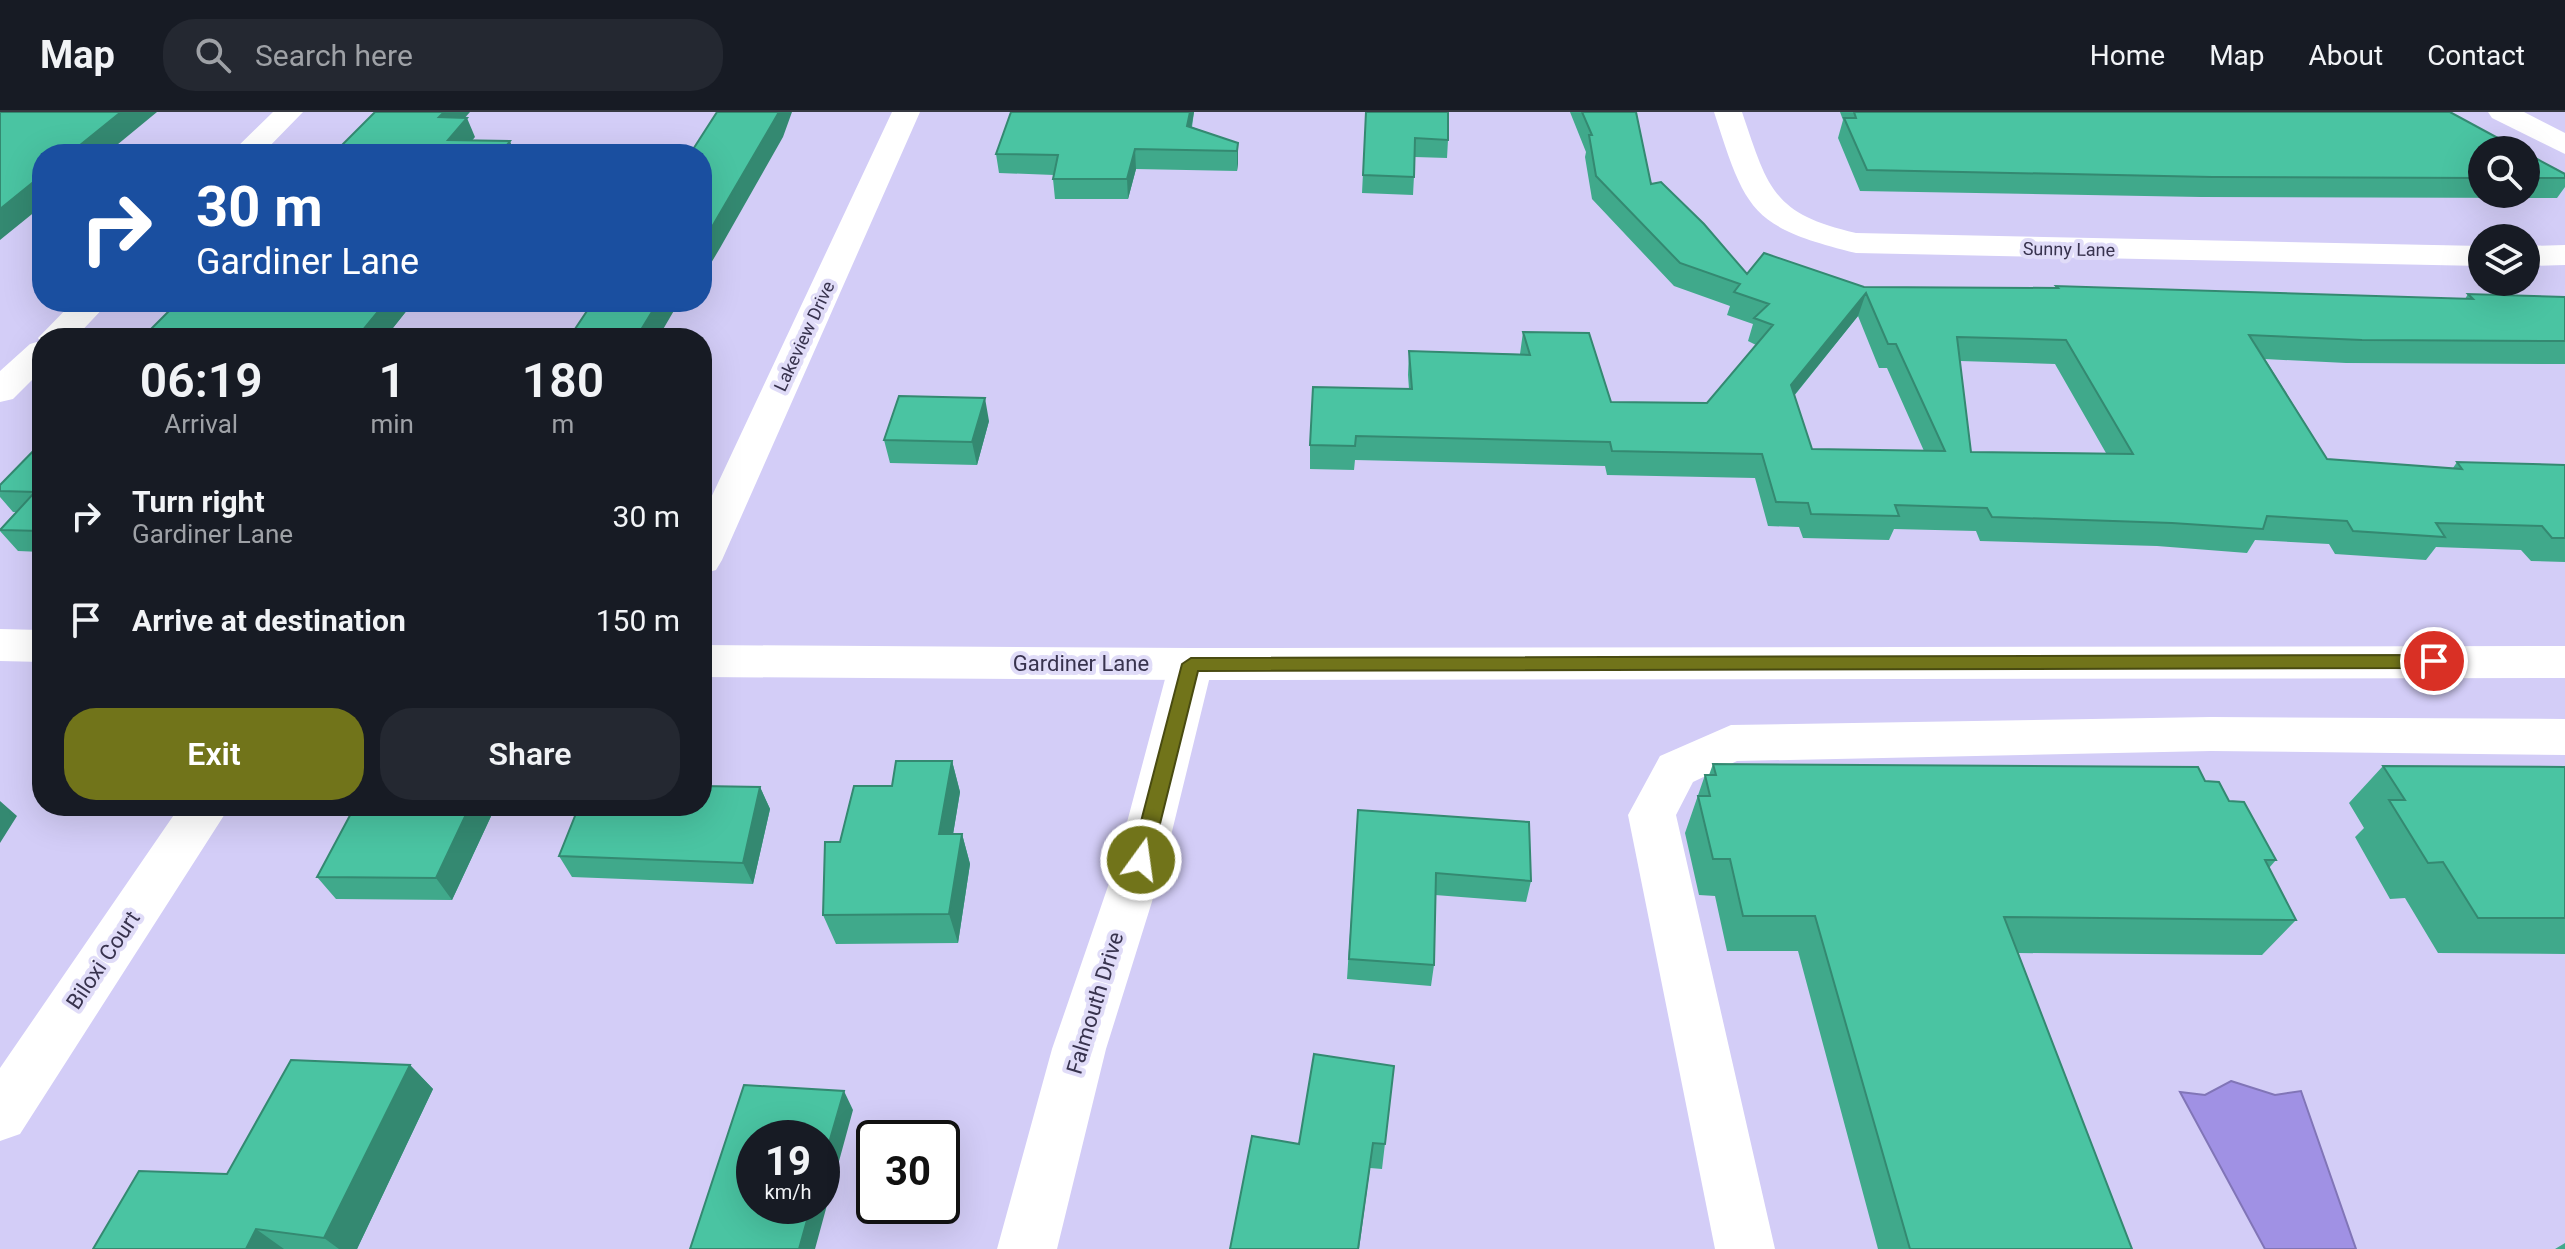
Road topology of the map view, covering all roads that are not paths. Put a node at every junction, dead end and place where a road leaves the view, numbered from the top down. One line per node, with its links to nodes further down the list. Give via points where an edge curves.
1 (289, 112): 5 (street)
2 (906, 112): 14 (street, Lakeview Drive)
3 (1728, 112): 8 (street, Sunny Lane, via 1761,200 1805,230 1856,243)
4 (2502, 112): 6 (street)
5 (255, 144)
6 (2565, 145)
7 (2565, 255): 9 (street)
8 (2468, 256)
9 (2540, 256)
10 (82, 312): 11 (street)
11 (65, 328)
12 (32, 361): 13 (street)
13 (0, 391)
14 (712, 538)
15 (0, 645): 16 (street)
16 (32, 646)
17 (712, 661): 19 (street, Gardiner Lane)
18 (2565, 662): 19 (street, Gardiner Lane)
19 (1191, 664): 23 (street, Falmouth Drive, via 1141,860 1079,1049)
20 (2565, 737): 24 (street, via 2211,734 1731,743 1676,769 1652,815)
21 (199, 816): 22 (street, Biloxi Court)
22 (0, 1115)
23 (1027, 1249)
24 (1745, 1249)

